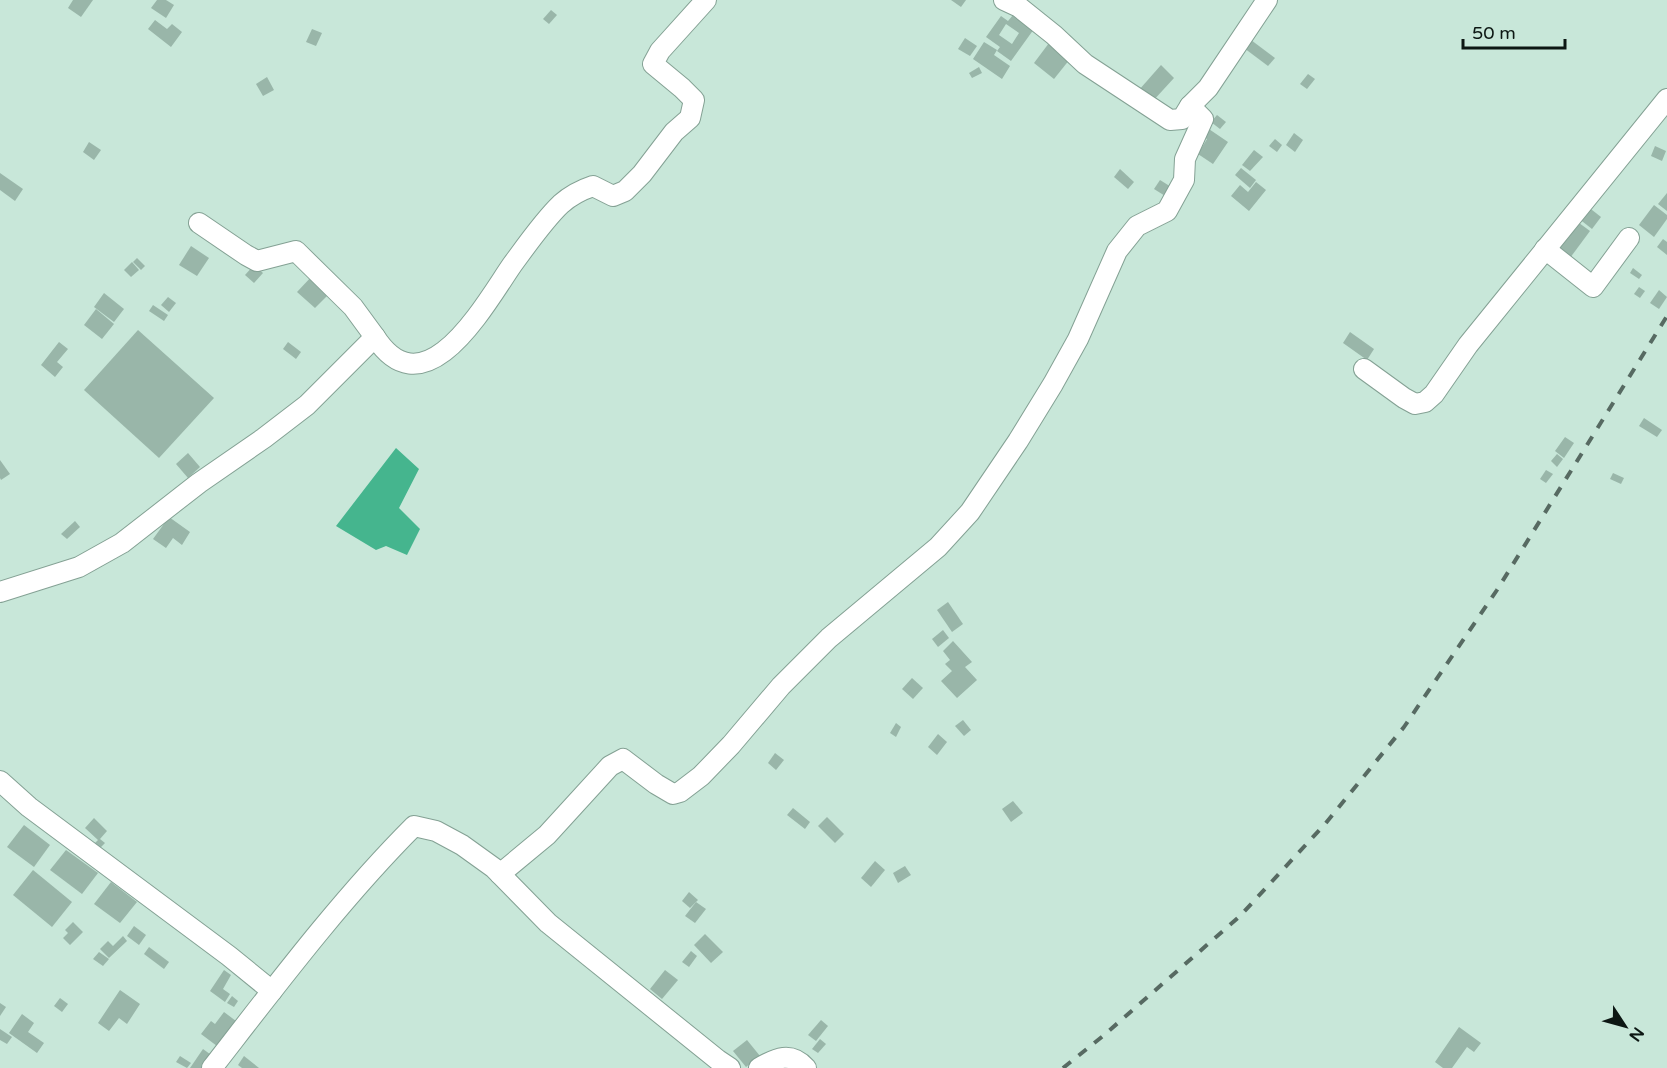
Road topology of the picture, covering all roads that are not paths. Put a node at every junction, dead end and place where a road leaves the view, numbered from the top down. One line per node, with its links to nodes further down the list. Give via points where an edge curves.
1 (706, 0): 10 (street, via 653,64 694,100 690,118 634,182 613,196 593,186 561,204 462,335 438,357 416,364 402,363 383,350)
2 (1004, 0): 5 (street, via 1019,7 1085,64 1170,120 1182,119)
3 (1267, 0): 5 (street, via 1208,88)
4 (1667, 99): 6 (street)
5 (1190, 106): 14 (street, via 1203,119 1185,159 1184,180 1167,211 1137,226 1117,251 1053,384 970,512 938,547 829,638 701,776 673,794 623,759 610,766 547,835)
6 (1660, 122): 9 (street)
7 (199, 223): 10 (street, via 257,261 296,251 353,307)
8 (1629, 238): 9 (street, via 1593,287)
9 (1545, 249): 11 (street, via 1425,402 1415,404)
10 (375, 337): 12 (street, via 306,405 122,543 79,567)
11 (1364, 369)
12 (0, 592)
13 (0, 781): 15 (street)
14 (500, 874): 15 (street, via 462,845 436,831 414,826 385,855); 17 (street, via 548,922)
15 (272, 991): 16 (street)
16 (212, 1068)
17 (730, 1068)
18 (759, 1068): 19 (street, via 787,1056)
19 (806, 1068)

